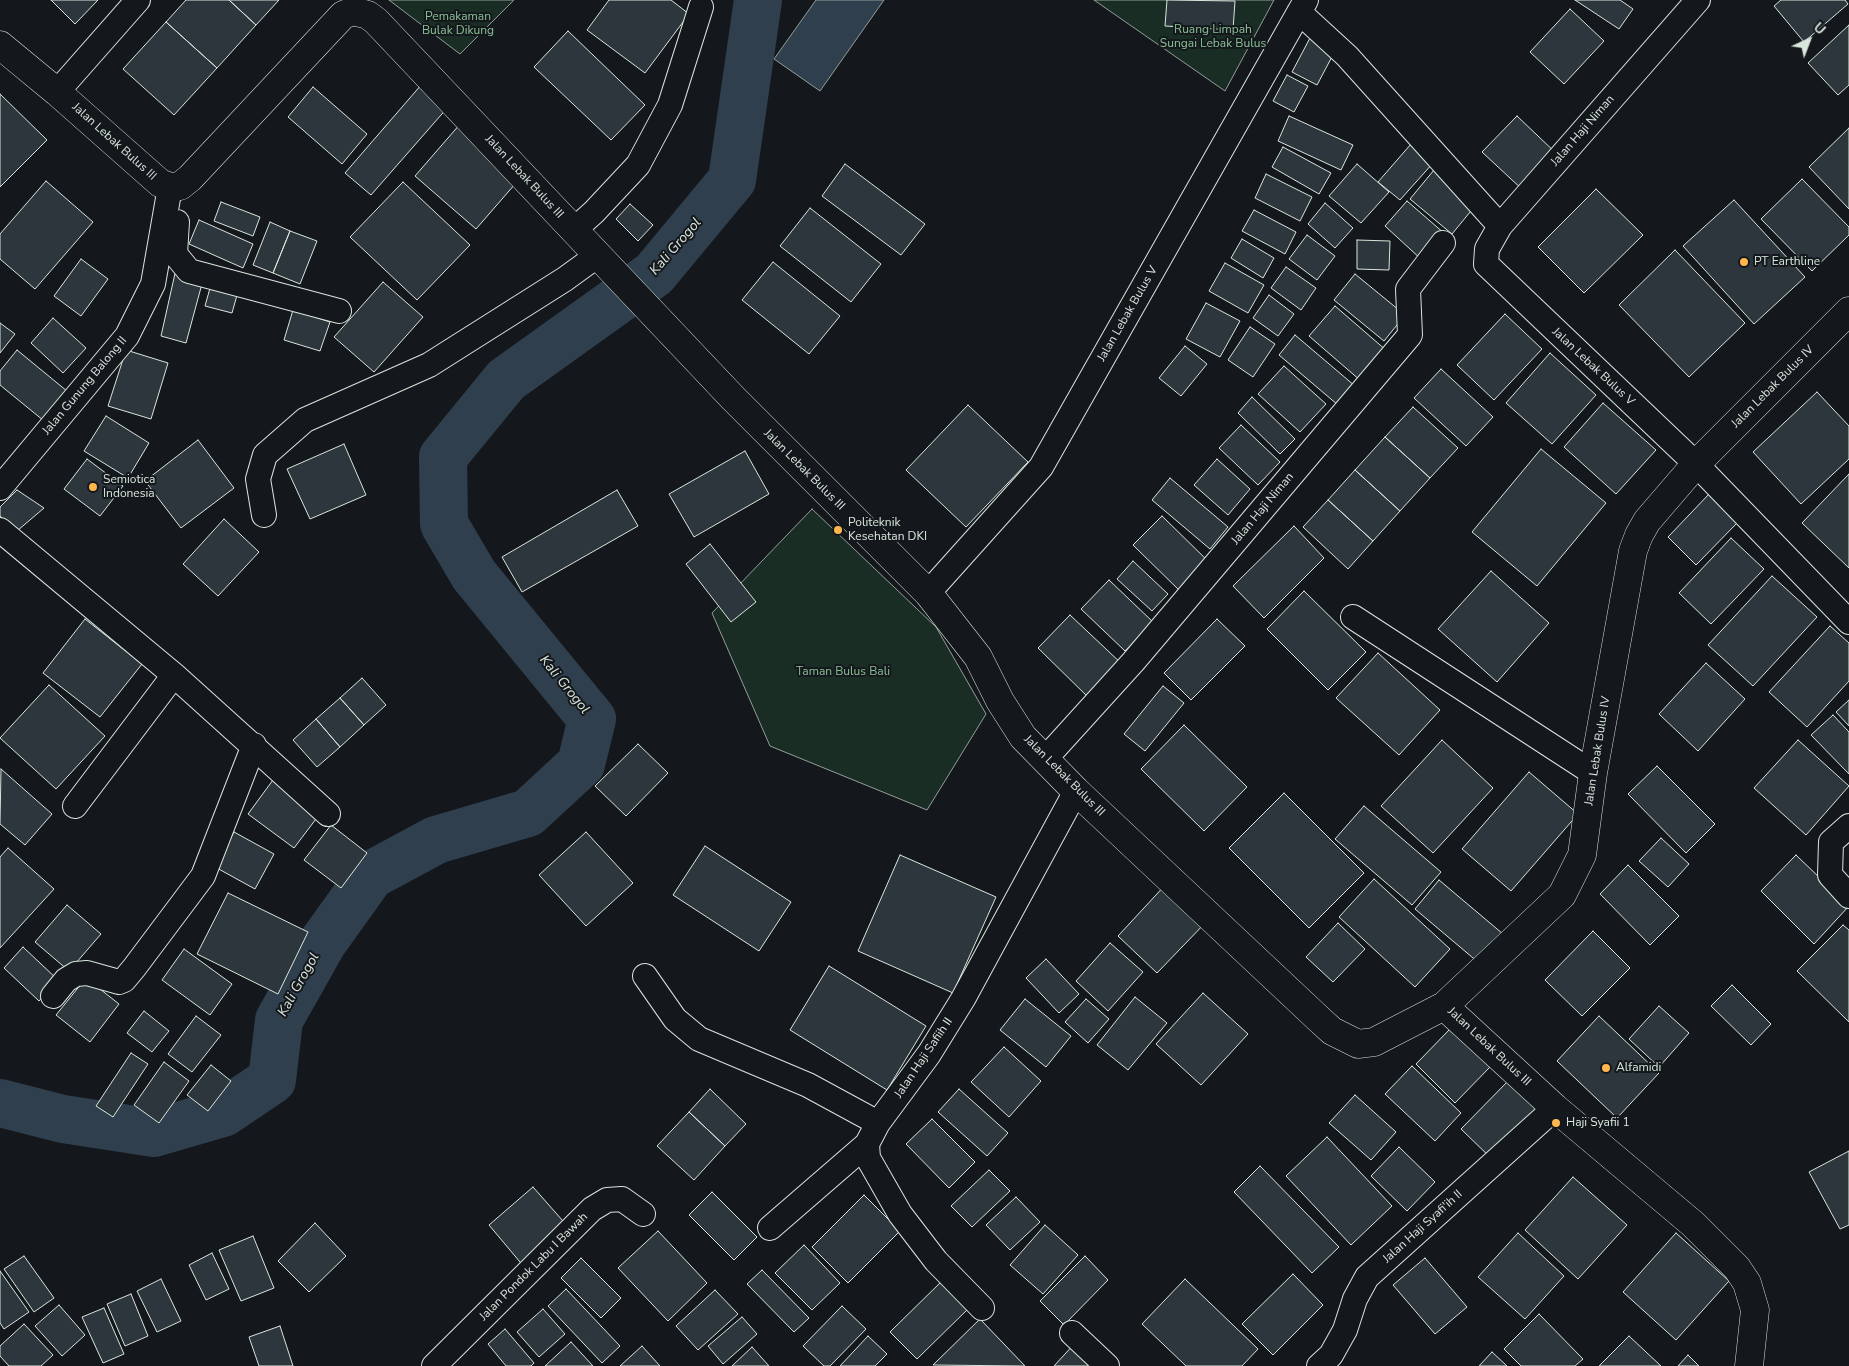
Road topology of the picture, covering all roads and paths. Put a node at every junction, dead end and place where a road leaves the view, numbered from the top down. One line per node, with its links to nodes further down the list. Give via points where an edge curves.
1 (138, 0): 6 (street)
2 (1698, 0): 8 (street, Jalan Haji Niman)
3 (1302, 6): 8 (street, Jalan Lebak Bulus V); 19 (street, Jalan Lebak Bulus V, via 1042,467)
4 (701, 7): 9 (street, via 670,105 638,165)
5 (0, 45): 6 (street, Jalan Lebak Bulus III)
6 (57, 92): 7 (street, Jalan Lebak Bulus III, via 160,184)
7 (175, 186): 9 (street, Jalan Lebak Bulus III, via 190,178 343,15 353,11 376,21); 13 (street, via 175,254 189,271); 16 (street, Jalan Gunung Balong II, via 153,284 127,336)
8 (1500, 226): 12 (street, Jalan Haji Niman, via 1485,256)
9 (574, 230): 11 (street, Jalan Lebak Bulus III)
10 (1444, 242): 24 (street, Jalan Haji Niman, via 1408,289 1410,335 1133,662)
11 (605, 263): 17 (street, via 565,279 429,365 305,420 265,455 258,480); 19 (street, Jalan Lebak Bulus III, via 747,412)
12 (1490, 270): 15 (street, Jalan Lebak Bulus V)
13 (339, 311)
14 (1849, 311): 15 (street, Jalan Lebak Bulus IV)
15 (1696, 464): 21 (street); 25 (street, Jalan Lebak Bulus IV, via 1647,521 1633,551)
16 (0, 488)
17 (264, 515)
18 (0, 530): 22 (street)
19 (928, 593): 24 (street, Jalan Lebak Bulus III, via 978,657 1023,737)
20 (1353, 617): 25 (street)
21 (1849, 622)
22 (174, 675): 23 (street); 27 (street)
23 (254, 745): 28 (street); 32 (street, via 204,876 134,968 119,982 87,973 76,974 66,980)
24 (1044, 759): 26 (street, Jalan Lebak Bulus III)
25 (1593, 773): 33 (street, Jalan Lebak Bulus IV, via 1582,855 1562,895)
26 (1076, 791): 33 (street, Jalan Lebak Bulus III, via 1321,1021 1344,1038 1358,1044 1374,1042); 35 (street, Jalan Haji Safiih II, via 963,999 929,1054)
27 (75, 806)
28 (328, 814)
29 (1849, 826): 30 (street, via 1831,842 1830,875)
30 (1849, 896)
31 (644, 976): 35 (street, via 675,1019 700,1039 808,1085)
32 (53, 996)
33 (1444, 1006): 34 (street, Jalan Lebak Bulus III)
34 (1555, 1108): 42 (street, Jalan Haji Syafi'ih II, via 1367,1277 1355,1299 1345,1330 1331,1355); 43 (street, Jalan Lebak Bulus III, via 1693,1224 1737,1268 1747,1282 1755,1310)
35 (872, 1133): 37 (street, Jalan Haji Safiih II); 38 (street, via 868,1158 900,1214 936,1261)
36 (644, 1214): 40 (street, Jalan Pondok Labu I Bawah, via 622,1199 607,1200 592,1208)
37 (770, 1228)
38 (982, 1308)
39 (1072, 1333): 41 (street)
40 (434, 1366)
41 (1107, 1366)
42 (1319, 1366)
43 (1749, 1366)

